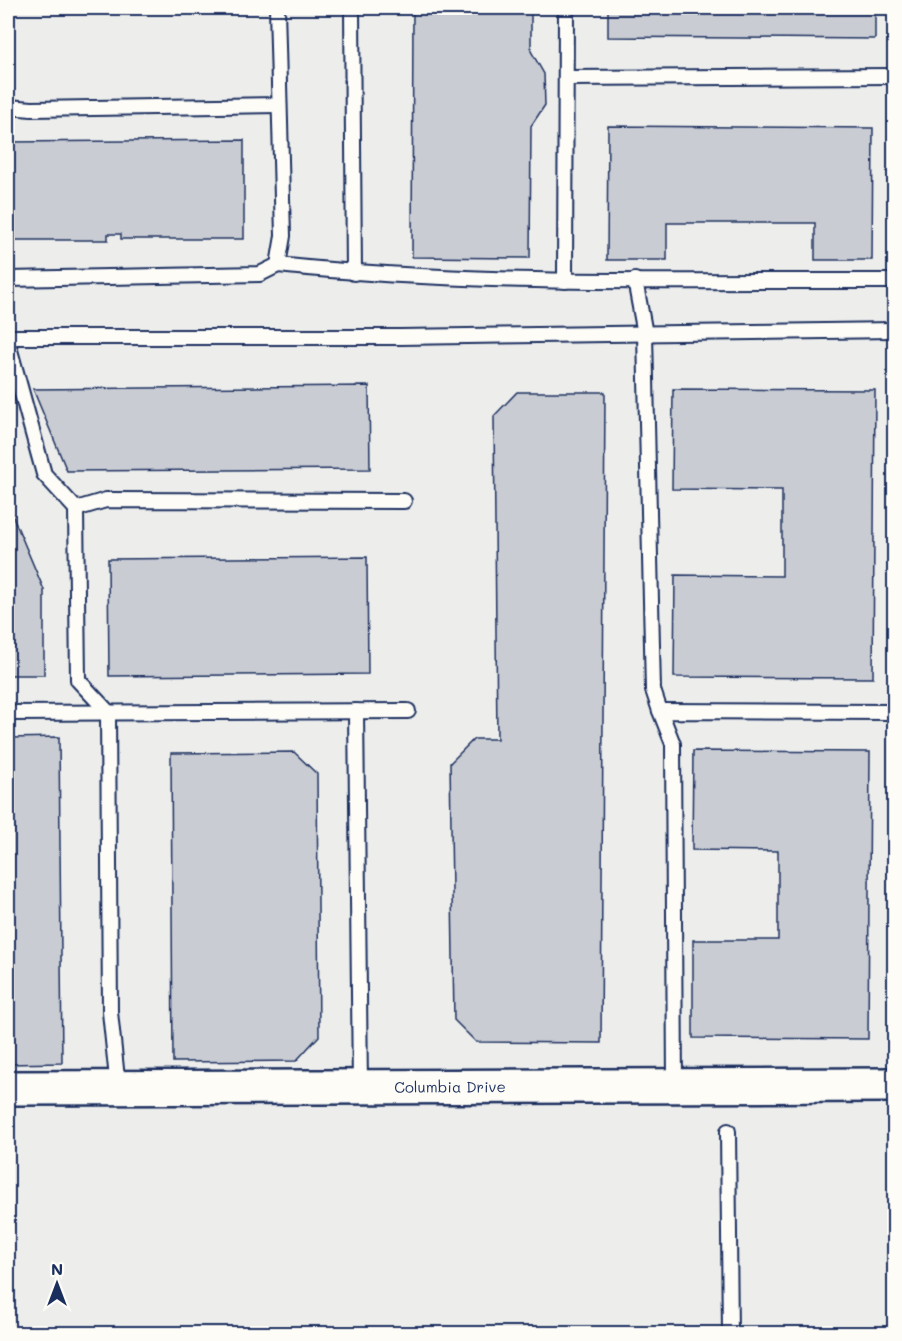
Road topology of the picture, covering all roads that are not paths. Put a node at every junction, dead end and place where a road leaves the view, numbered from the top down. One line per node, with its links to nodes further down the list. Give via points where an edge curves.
1 (277, 8): 6 (lane)
2 (352, 8): 9 (lane)
3 (566, 8): 5 (lane)
4 (894, 76): 5 (lane)
5 (566, 78): 12 (lane)
6 (279, 105): 7 (lane); 8 (lane, via 283,236)
7 (8, 107)
8 (278, 265): 9 (lane); 10 (lane, via 260,274)
9 (354, 273): 12 (lane)
10 (8, 279)
11 (635, 280): 12 (lane); 13 (lane); 15 (lane)
12 (565, 281)
13 (894, 281)
14 (894, 330): 15 (lane)
15 (645, 334): 16 (lane); 22 (lane, via 653,690)
16 (8, 337)
17 (8, 343): 19 (lane, via 44,474)
18 (404, 501): 19 (lane, via 106,500)
19 (76, 509): 23 (lane, via 78,680)
20 (356, 711): 21 (lane); 23 (lane); 28 (lane)
21 (408, 711)
22 (660, 711): 24 (lane); 27 (lane, via 673,744)
23 (108, 712): 25 (lane); 30 (lane, via 110,1012)
24 (894, 712)
25 (8, 713)
26 (894, 1085): 27 (street, Columbia Drive)
27 (675, 1086): 28 (street, Columbia Drive)
28 (360, 1087): 30 (street, Columbia Drive)
29 (8, 1088): 30 (street, Columbia Drive)
30 (118, 1088)
31 (728, 1131): 32 (lane)
32 (730, 1334)

